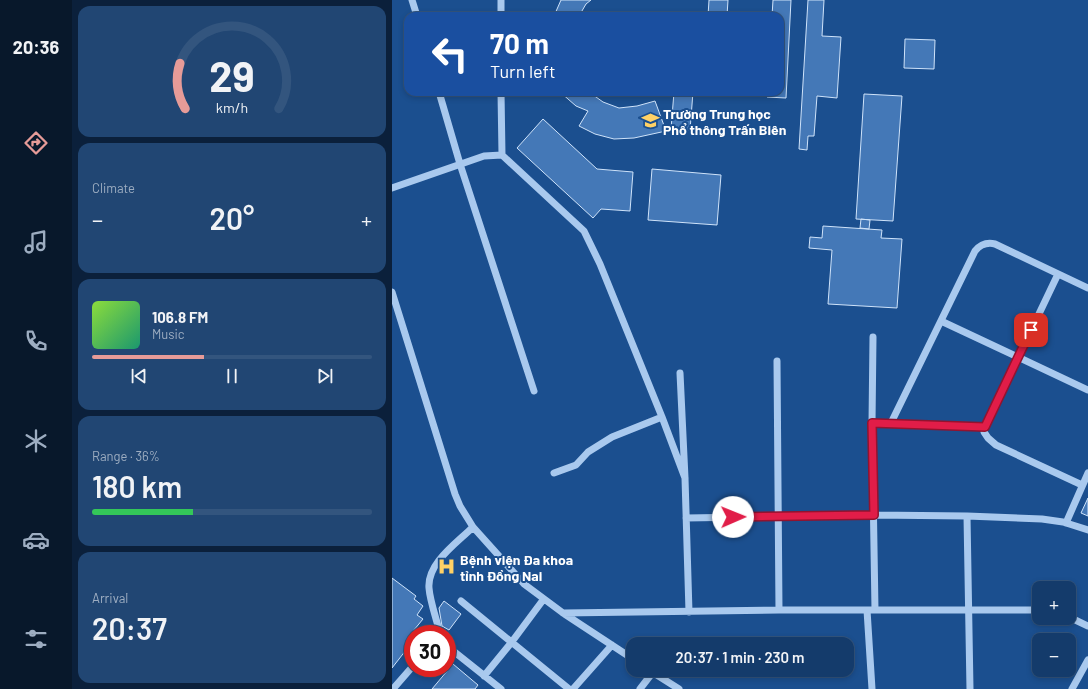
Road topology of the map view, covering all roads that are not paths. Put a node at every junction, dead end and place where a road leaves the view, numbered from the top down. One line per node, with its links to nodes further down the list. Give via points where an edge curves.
1 (412, 0): 3 (street)
2 (501, 0): 4 (street)
3 (416, 12)
4 (501, 12)
5 (440, 96): 8 (street)
6 (501, 96): 7 (street)
7 (502, 155): 8 (street, via 484,156); 20 (street, via 584,231)
8 (460, 164): 9 (street); 19 (street)
9 (392, 188)
10 (1058, 274): 11 (street); 13 (street, via 995,244 984,244 975,252); 15 (street)
11 (1088, 288)
12 (392, 292): 33 (street, via 455,494)
13 (941, 321): 15 (street); 22 (street)
14 (873, 336): 21 (street)
15 (1018, 358): 18 (street); 23 (street)
16 (777, 360): 29 (street)
17 (680, 373): 26 (street)
18 (1088, 390)
19 (534, 391)
20 (662, 417): 24 (street, via 612,437 588,452 576,465); 26 (street)
21 (872, 423): 22 (street); 28 (street)
22 (891, 423): 23 (street)
23 (985, 427): 27 (street, via 986,436 996,445)
24 (554, 472)
25 (1088, 473): 27 (street)
26 (685, 478): 31 (street)
27 (1082, 485): 32 (street)
28 (874, 515): 29 (street); 30 (street); 40 (street)
29 (779, 516): 31 (street); 38 (street)
30 (967, 516): 32 (street, via 1042,519); 37 (street)
31 (686, 518): 42 (street)
32 (1066, 523): 34 (street)
33 (473, 527): 36 (street, via 524,584); 45 (street, via 436,563 431,574 429,588)
34 (1088, 530)
35 (461, 600): 47 (street)
36 (543, 600): 43 (street); 47 (street)
37 (969, 609): 40 (street); 41 (street); 63 (street)
38 (779, 610): 39 (street); 42 (street)
39 (867, 610): 40 (street); 62 (street)
40 (875, 610)
41 (1032, 610)
42 (689, 612): 43 (street)
43 (563, 613): 48 (street)
44 (1076, 620): 46 (street)
45 (438, 625)
46 (1088, 626)
47 (512, 642): 52 (street); 58 (street)
48 (612, 645): 50 (street); 59 (street)
49 (456, 653): 52 (street)
50 (626, 654)
51 (1088, 660): 64 (street)
52 (484, 676): 57 (street)
53 (404, 677): 56 (street)
54 (647, 677): 60 (street)
55 (660, 677): 61 (street)
56 (396, 688)
57 (501, 689)
58 (569, 689)
59 (573, 689)
60 (640, 689)
61 (679, 689)
62 (872, 689)
63 (970, 689)
64 (1072, 689)

